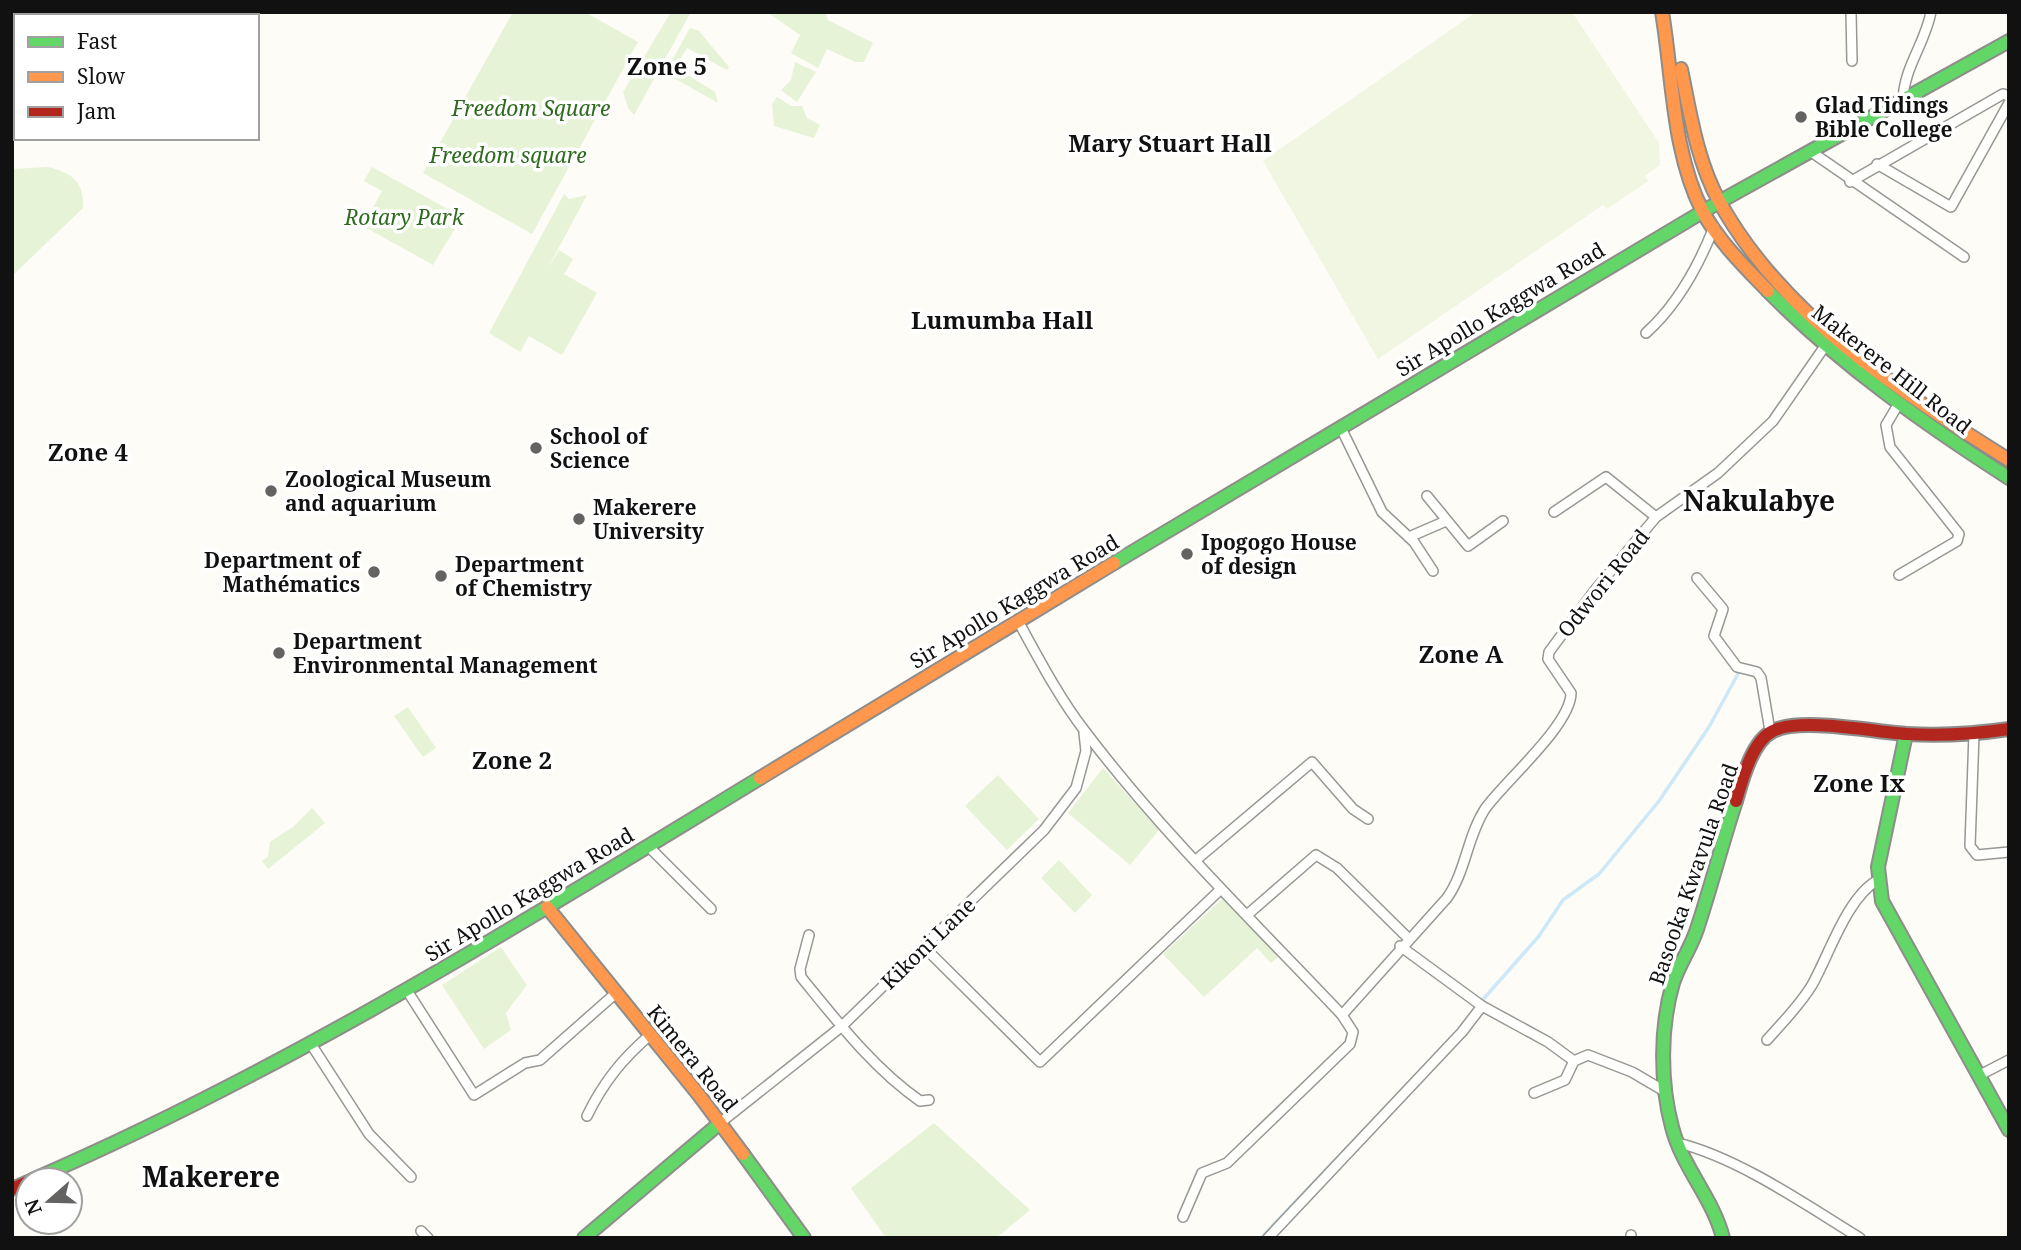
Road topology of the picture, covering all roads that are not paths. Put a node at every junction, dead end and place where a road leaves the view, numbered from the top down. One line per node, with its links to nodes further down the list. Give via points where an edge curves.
1 (1661, 12): 14 (main road, Makerere Hill Road, via 1686,160)
2 (1671, 12): 13 (main road, Makerere Hill Road, via 1703,165)
3 (1851, 12): 6 (street)
4 (1931, 12): 8 (street, via 1910,61)
5 (2009, 41): 8 (main road, Sir Apollo Kaggwa Road)
6 (1852, 61)
7 (2009, 96): 11 (street, via 2003,94)
8 (1903, 100): 10 (main road, Sir Apollo Kaggwa Road)
9 (2009, 103): 11 (street, via 1951,207)
10 (1810, 151): 12 (street); 13 (main road, Sir Apollo Kaggwa Road)
11 (1877, 164): 12 (street)
12 (1850, 182): 16 (street)
13 (1719, 202): 14 (main road, Sir Apollo Kaggwa Road); 22 (main road, Makerere Hill Road, via 1772,273 1820,322 1907,391)
14 (1703, 210): 15 (main road, Makerere Hill Road); 20 (main road, Sir Apollo Kaggwa Road)
15 (1714, 228): 17 (street, via 1702,258); 18 (main road, Makerere Hill Road, via 1760,283)
16 (1964, 257)
17 (1646, 333)
18 (1825, 346): 19 (main road, Makerere Hill Road); 26 (street, Odwori Road, via 1773,421 1718,472)
19 (1899, 403): 23 (main road, Makerere Hill Road); 31 (street, via 1886,425 1890,447 1959,534 1957,541)
20 (1341, 428): 29 (street, via 1382,512); 33 (main road, Sir Apollo Kaggwa Road)
21 (2009, 445): 22 (street)
22 (2003, 457)
23 (2009, 478)
24 (1427, 496): 27 (street)
25 (1554, 512): 26 (street, via 1608,477)
26 (1656, 517): 49 (street, Odwori Road, via 1549,652 1548,659 1569,687 1571,701 1526,764 1485,809 1458,881)
27 (1446, 521): 28 (street, via 1468,546); 29 (street)
28 (1503, 521)
29 (1409, 537): 30 (street)
30 (1433, 571)
31 (1899, 575)
32 (1697, 578): 36 (street, via 1723,609 1714,636 1737,667 1757,672 1761,678)
33 (1017, 621): 34 (street); 40 (main road, Sir Apollo Kaggwa Road)
34 (1083, 729): 42 (street); 51 (street, Kikoni Lane, via 1085,757 1069,799 1044,830)
35 (2009, 729): 38 (main road)
36 (1773, 730): 37 (main road); 63 (main road, Basooka Kwavula Road, via 1752,760 1696,935 1674,981 1665,1028)
37 (1906, 734): 38 (main road); 43 (main road)
38 (1973, 734): 41 (street, via 1970,846 1977,855)
39 (1368, 819): 42 (street, via 1353,809 1312,762)
40 (648, 846): 45 (main road, Sir Apollo Kaggwa Road); 46 (street)
41 (2009, 852)
42 (1196, 860): 44 (street)
43 (1878, 880): 58 (street, via 1868,886 1838,932 1811,987); 62 (main road, via 1891,922)
44 (1222, 889): 47 (street); 51 (street, via 1040,1062)
45 (547, 907): 52 (main road, Sir Apollo Kaggwa Road); 53 (main road, Kimera Road)
46 (711, 909)
47 (1247, 915): 49 (street, via 1315,855 1337,868); 55 (street)
48 (809, 935): 56 (street, via 799,974)
49 (1408, 938): 50 (street, Odwori Road)
50 (1400, 946): 54 (street); 55 (street, Odwori Road)
51 (924, 947): 56 (street, Kikoni Lane)
52 (406, 989): 53 (street, via 474,1095 525,1063 540,1060); 59 (main road, Sir Apollo Kaggwa Road)
53 (616, 993): 57 (main road, Kimera Road)
54 (1482, 1006): 61 (street); 75 (street)
55 (1342, 1015): 72 (street, via 1351,1027 1353,1041 1227,1163 1202,1172)
56 (841, 1027): 65 (street, via 916,1098); 67 (street, Kikoni Lane)
57 (650, 1035): 66 (street, via 603,1084); 67 (main road, Kimera Road)
58 (1766, 1040)
59 (311, 1044): 70 (main road, Sir Apollo Kaggwa Road, via 134,1136); 71 (street, via 369,1134)
60 (2009, 1060): 62 (street)
61 (1574, 1061): 63 (street, via 1588,1055); 64 (street, via 1565,1080)
62 (1978, 1076): 68 (main road)
63 (1666, 1092): 69 (main road, Basooka Kwavula Road)
64 (1534, 1093)
65 (929, 1100)
66 (586, 1116)
67 (720, 1122): 73 (main road); 74 (main road, Kimera Road)
68 (2009, 1130)
69 (1678, 1143): 76 (main road, Basooka Kwavula Road, via 1693,1180 1717,1216); 77 (street, via 1722,1158)
70 (65, 1166)
71 (411, 1177)
72 (1183, 1217)
73 (584, 1238)
74 (804, 1238)
75 (1268, 1238)
76 (1723, 1238)
77 (1860, 1238)

